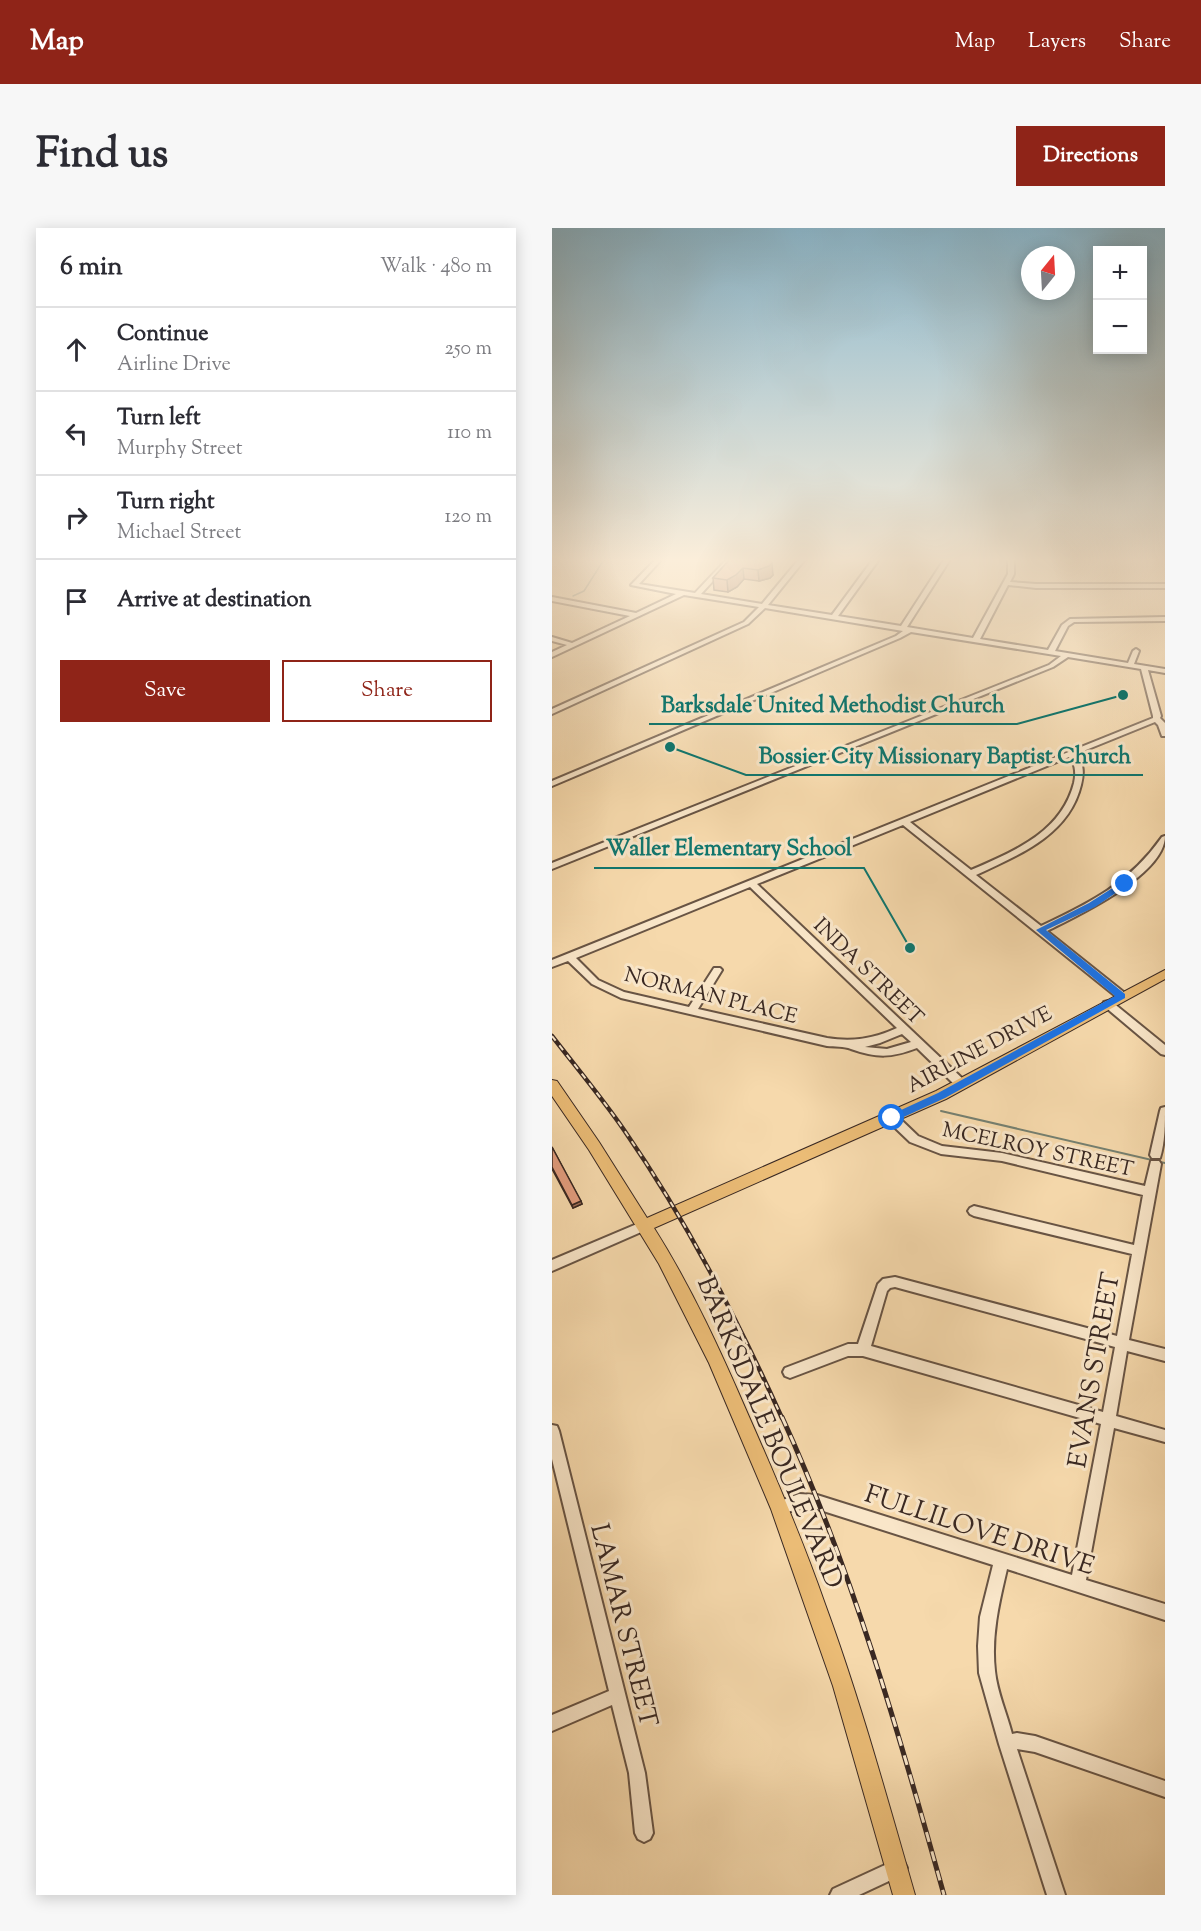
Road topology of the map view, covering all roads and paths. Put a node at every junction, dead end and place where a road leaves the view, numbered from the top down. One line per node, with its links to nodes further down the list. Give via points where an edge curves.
1 (593, 636): 9 (street)
2 (719, 636): 19 (street)
3 (900, 636): 23 (street)
4 (945, 636): 8 (street)
5 (978, 636): 8 (street)
6 (1059, 636): 13 (street)
7 (552, 639): 9 (street)
8 (975, 641): 13 (street)
9 (573, 645): 11 (street)
10 (552, 649): 11 (street)
11 (560, 651): 14 (street)
12 (1136, 651): 16 (street)
13 (1050, 653): 15 (street)
14 (552, 655)
15 (1066, 656): 16 (street); 26 (street, via 1051,666)
16 (1130, 666): 17 (street)
17 (1144, 668): 18 (street); 20 (street)
18 (1165, 671)
19 (552, 712)
20 (1156, 718): 21 (street); 22 (street)
21 (1165, 734)
22 (1070, 754): 24 (street); 27 (street, via 1077,761 1079,780 1071,805 1060,821 1022,850)
23 (552, 784)
24 (904, 822): 27 (street); 28 (street)
25 (1165, 838): 29 (street, via 1125,884)
26 (552, 866)
27 (970, 874): 29 (street)
28 (752, 884): 30 (street); 37 (street, INDA STREET)
29 (1040, 930): 34 (street)
30 (570, 957): 31 (street); 36 (street, NORMAN PLACE, via 595,982 614,992)
31 (552, 964)
32 (717, 970): 36 (street)
33 (1165, 974): 34 (main road, AIRLINE DRIVE)
34 (1122, 996): 35 (main road, AIRLINE DRIVE)
35 (1108, 1004): 40 (street); 41 (main road, AIRLINE DRIVE)
36 (691, 1012): 39 (street, NORMAN PLACE)
37 (904, 1029): 38 (street, INDA STREET); 39 (street, NORMAN PLACE)
38 (918, 1043): 39 (street, NORMAN PLACE, via 884,1054); 41 (street, INDA STREET)
39 (855, 1046)
40 (1165, 1051)
41 (961, 1084): 44 (main road, AIRLINE DRIVE)
42 (552, 1085): 47 (main road, BARKSDALE BOULEVARD)
43 (1165, 1111): 45 (street, EVANS STREET)
44 (892, 1118): 45 (street, MCELROY STREET, via 914,1139 941,1150 1002,1157); 47 (main road, AIRLINE DRIVE)
45 (1149, 1192): 48 (street, EVANS STREET)
46 (974, 1211): 48 (street)
47 (644, 1226): 49 (street); 57 (main road, BARKSDALE BOULEVARD, via 709,1344)
48 (1139, 1251): 50 (street, EVANS STREET)
49 (552, 1266)
50 (1122, 1343): 51 (street, via 901,1283 887,1283); 52 (street); 54 (street, EVANS STREET)
51 (862, 1350): 53 (street, via 848,1350); 54 (street)
52 (1165, 1355)
53 (790, 1372)
54 (1108, 1419): 56 (street); 59 (street, EVANS STREET)
55 (552, 1431): 61 (street, LAMAR STREET)
56 (1165, 1436)
57 (780, 1508): 58 (street, FULLILOVE DRIVE, via 817,1502); 66 (main road, BARKSDALE BOULEVARD, via 843,1686)
58 (1001, 1560): 59 (street, FULLILOVE DRIVE); 63 (street, via 988,1617 986,1658)
59 (1078, 1585): 60 (street, FULLILOVE DRIVE)
60 (1165, 1612)
61 (617, 1695): 62 (street); 65 (street, LAMAR STREET, via 637,1773)
62 (552, 1723)
63 (1007, 1744): 64 (street, via 1035,1744); 69 (street)
64 (1165, 1789)
65 (644, 1833)
66 (898, 1868): 67 (street); 68 (main road, BARKSDALE BOULEVARD)
67 (839, 1895)
68 (904, 1895)
69 (1056, 1895)

